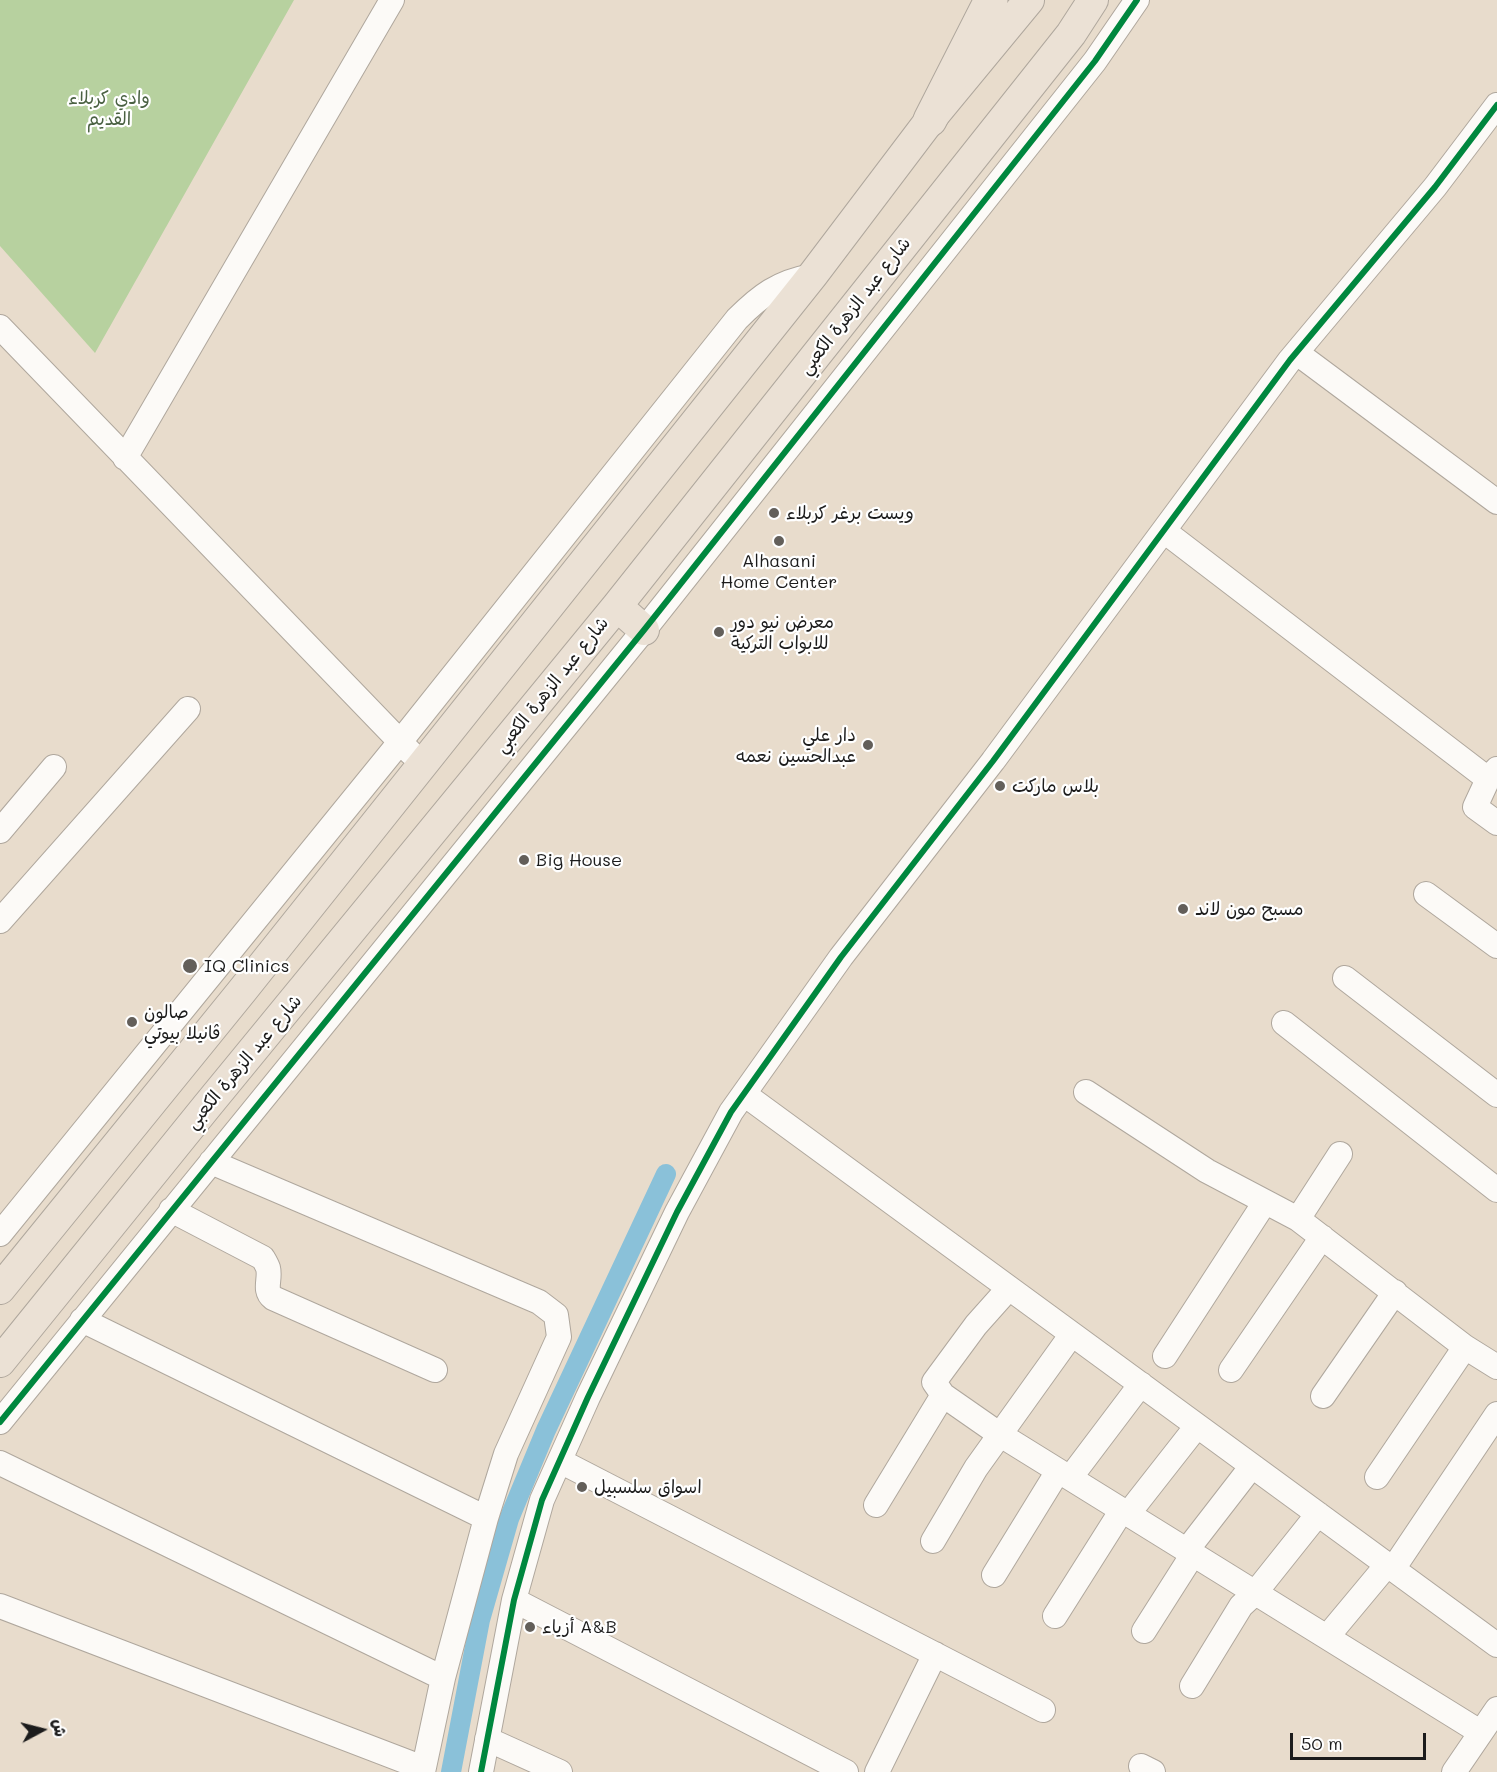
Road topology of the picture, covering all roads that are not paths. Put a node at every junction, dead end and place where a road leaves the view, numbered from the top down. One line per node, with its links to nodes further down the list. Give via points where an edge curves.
1 (392, 0): 11 (street)
2 (991, 0): 7 (highway)
3 (1029, 0): 7 (main road)
4 (1093, 0): 14 (main road, شارع عبد الزهرة الكعبي, via 1071,34)
5 (1137, 0): 15 (street, via 1095,62)
6 (1497, 105): 10 (street, via 1435,187)
7 (930, 120): 8 (main road)
8 (812, 276): 17 (street, via 774,288 737,319); 18 (main road)
9 (0, 327): 11 (street)
10 (1297, 352): 12 (street); 13 (street)
11 (125, 458): 17 (street)
12 (1497, 502)
13 (1164, 531): 20 (street); 33 (street, via 841,957)
14 (617, 606): 15 (main road); 28 (main road, شارع عبد الزهرة الكعبي)
15 (644, 630): 36 (street)
16 (188, 709): 24 (street)
17 (400, 742): 18 (street); 41 (street)
18 (423, 764): 26 (main road)
19 (54, 767): 22 (street)
20 (1492, 774): 21 (street, via 1475,807)
21 (1497, 823)
22 (0, 831)
23 (1426, 894): 25 (street)
24 (0, 921)
25 (1497, 946)
26 (269, 958): 28 (main road, via 276,983); 29 (main road)
27 (1345, 978): 34 (street)
28 (299, 995): 31 (main road, شارع عبد الزهرة الكعبي)
29 (220, 1018): 31 (main road, via 243,1029); 44 (main road)
30 (1284, 1023): 37 (street)
31 (252, 1052): 50 (main road, شارع عبد الزهرة الكعبي)
32 (1086, 1092): 38 (street, via 1207,1171)
33 (744, 1094): 43 (street); 61 (street, via 677,1212)
34 (1497, 1095)
35 (1340, 1154): 40 (street)
36 (211, 1162): 39 (street); 69 (street, via 539,1302 556,1316 559,1337 506,1454)
37 (1497, 1190)
38 (1265, 1202): 40 (street); 49 (street)
39 (171, 1210): 46 (street); 52 (street, via 263,1258 268,1266 267,1289 273,1298)
40 (1298, 1219): 42 (street)
41 (0, 1234)
42 (1322, 1238): 45 (street); 53 (street)
43 (1009, 1288): 47 (street); 55 (street, via 934,1382)
44 (0, 1289)
45 (1395, 1292): 48 (street); 56 (street)
46 (82, 1320): 58 (street); 69 (street)
47 (1072, 1334): 54 (street); 60 (street)
48 (1465, 1347): 51 (street); 65 (street)
49 (1165, 1356)
50 (0, 1362)
51 (1497, 1367)
52 (435, 1370)
53 (1231, 1370)
54 (1141, 1384): 59 (street); 64 (street)
55 (943, 1395): 60 (street); 66 (street)
56 (1323, 1396)
57 (1497, 1414): 72 (street)
58 (0, 1422)
59 (1197, 1426): 63 (street); 67 (street)
60 (999, 1434): 64 (street); 70 (street)
61 (560, 1461): 75 (street, via 542,1500); 81 (street)
62 (0, 1462): 82 (street)
63 (1252, 1466): 68 (street); 71 (street)
64 (1064, 1474): 67 (street); 73 (street)
65 (1377, 1477)
66 (876, 1505)
67 (1125, 1512): 71 (street); 77 (street)
68 (1318, 1514): 72 (street); 74 (street)
69 (486, 1518): 82 (street)
70 (933, 1541)
71 (1190, 1552): 74 (street); 78 (street)
72 (1390, 1567): 79 (street); 80 (street)
73 (994, 1575)
74 (1255, 1593): 79 (street); 83 (street, via 1241,1606)
75 (514, 1600): 87 (street); 91 (street)
76 (0, 1606): 88 (street)
77 (1055, 1616)
78 (1144, 1631)
79 (1326, 1637): 86 (street)
80 (1497, 1645)
81 (935, 1654): 85 (street); 92 (street)
82 (443, 1678): 88 (street)
83 (1192, 1686)
84 (1497, 1709): 86 (street)
85 (1043, 1710)
86 (1480, 1732): 93 (street)
87 (487, 1739): 89 (street); 90 (street)
88 (423, 1770)
89 (481, 1772)
90 (560, 1772)
91 (846, 1772)
92 (877, 1772)
93 (1454, 1772)

